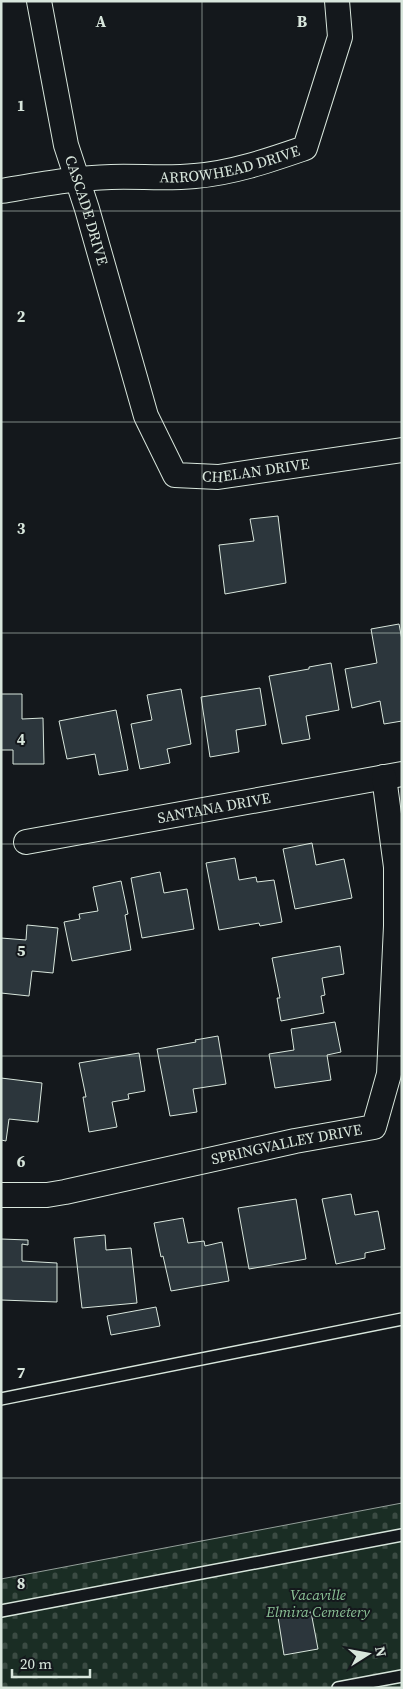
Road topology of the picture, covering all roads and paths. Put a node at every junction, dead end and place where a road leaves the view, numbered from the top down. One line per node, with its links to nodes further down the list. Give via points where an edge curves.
1 (39, 1): 3 (street, CASCADE DRIVE, via 66,145)
2 (337, 1): 3 (street, ARROWHEAD DRIVE, via 340,37 305,148 254,165 196,176)
3 (78, 179): 4 (street, ARROWHEAD DRIVE); 5 (street, CASCADE DRIVE)
4 (1, 191)
5 (146, 416): 6 (street, CHELAN DRIVE, via 174,475 218,476)
6 (402, 450)
7 (393, 776): 8 (street, SANTANA DRIVE); 9 (street, SPRINGVALLEY DRIVE, via 396,926 388,1074 374,1127 295,1141 65,1192)
8 (26, 842)
9 (1, 1195)
10 (402, 1319): 11 (lane)
11 (1, 1399)
12 (402, 1535): 13 (lane)
13 (1, 1610)
14 (402, 1676): 15 (lane)
15 (338, 1688)

